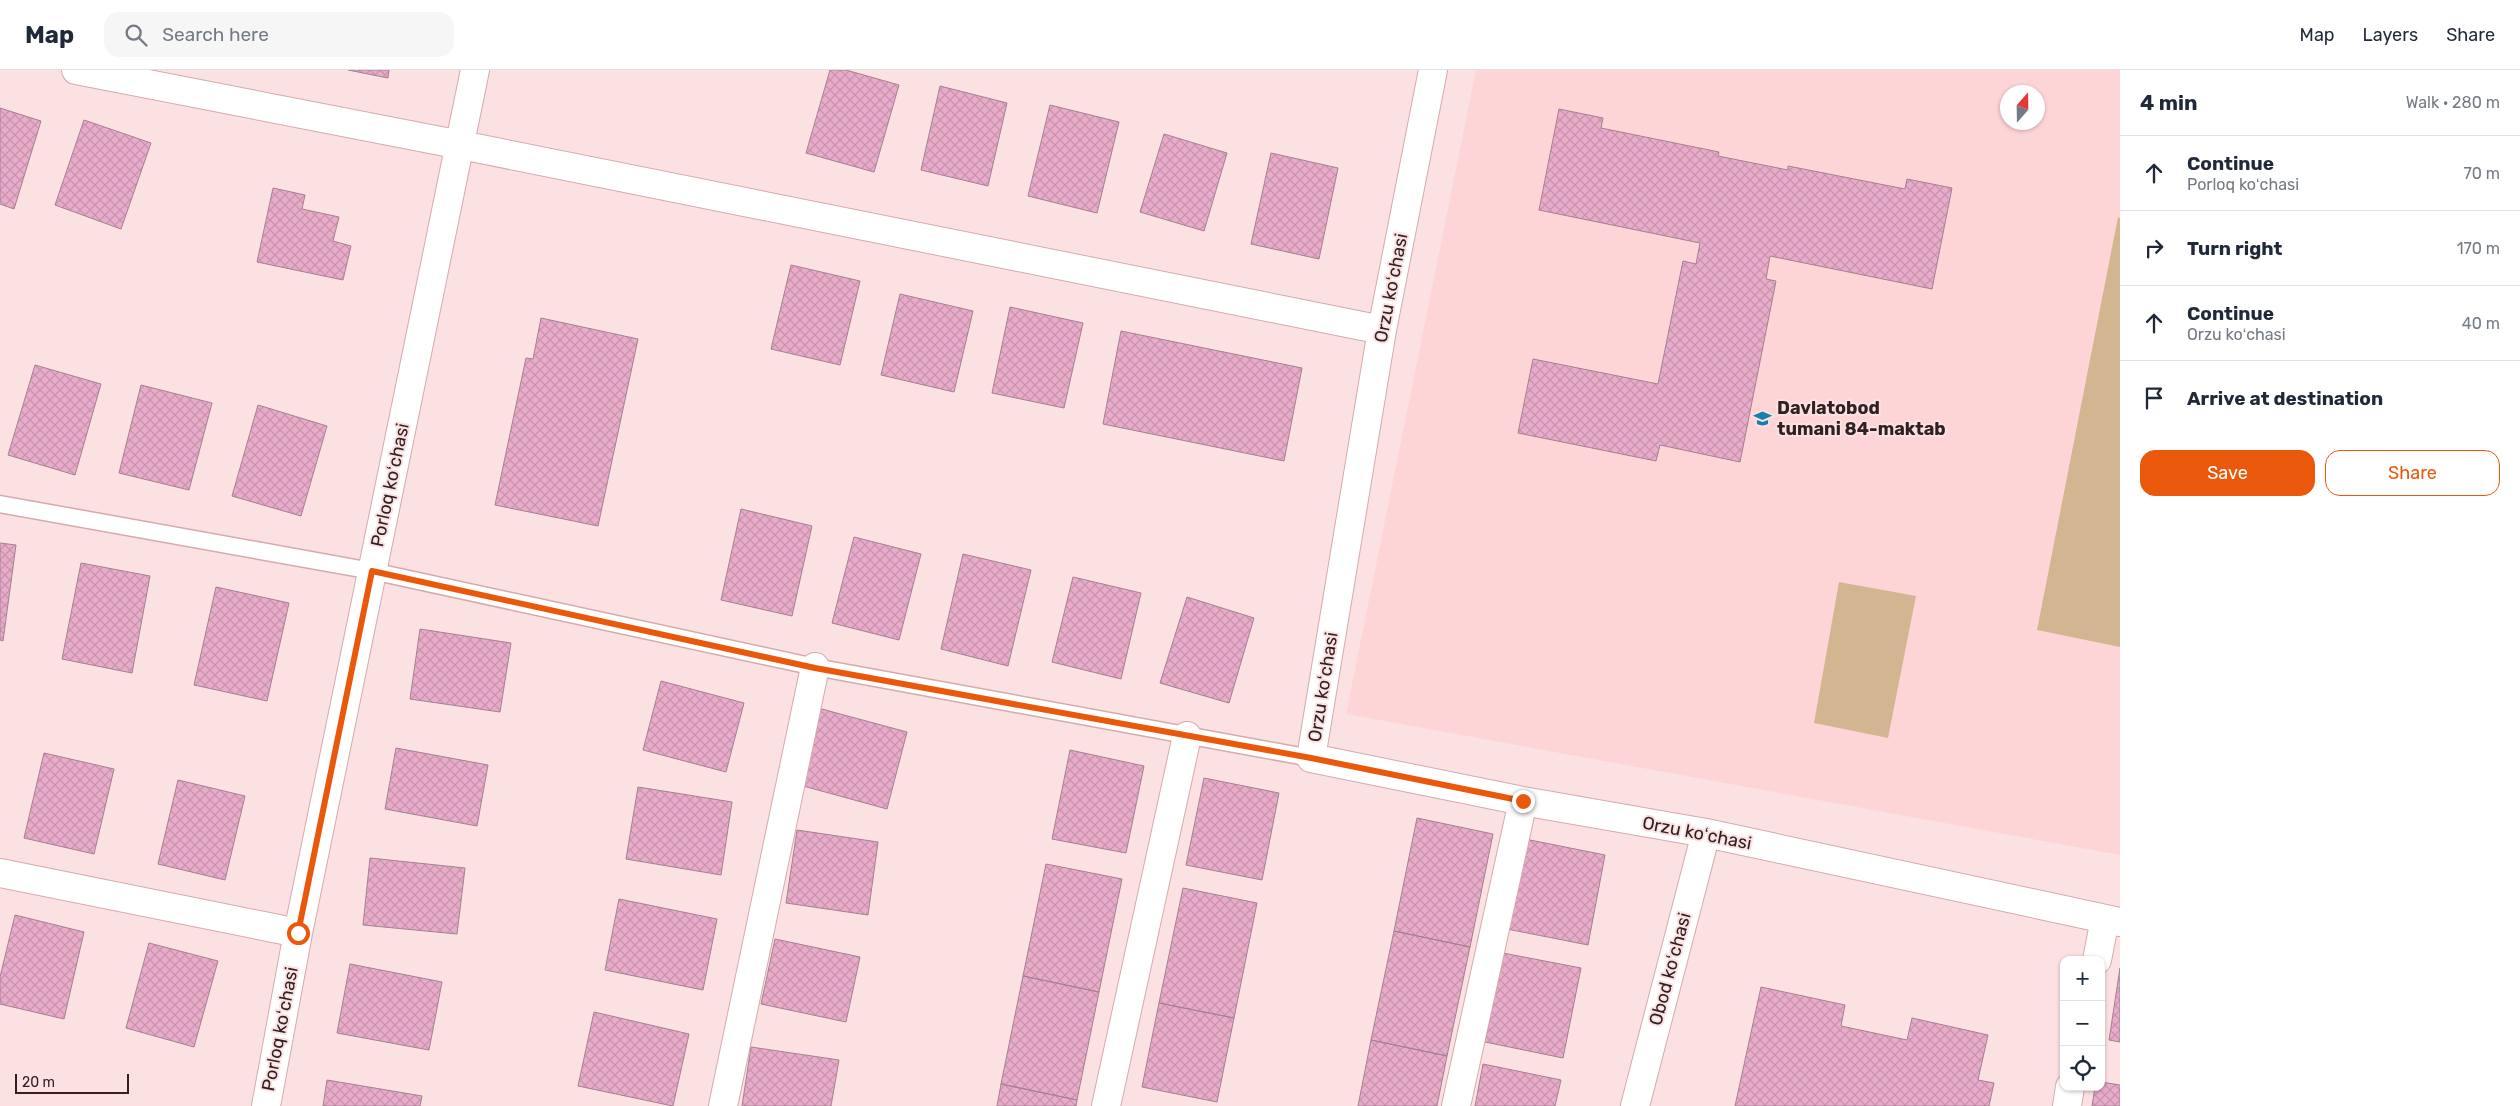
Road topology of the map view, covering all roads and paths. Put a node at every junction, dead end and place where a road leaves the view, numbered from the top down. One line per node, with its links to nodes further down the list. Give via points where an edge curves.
1 (76, 70): 4 (street)
2 (475, 70): 4 (street, Porloq koʻchasi)
3 (1433, 70): 5 (street, Orzu koʻchasi)
4 (461, 145): 5 (street); 7 (street, Porloq koʻchasi)
5 (1382, 330): 10 (street, Orzu koʻchasi)
6 (0, 504): 7 (lane)
7 (372, 571): 8 (lane); 15 (street, Porloq koʻchasi)
8 (815, 668): 9 (lane); 19 (street)
9 (1186, 736): 10 (lane); 20 (street)
10 (1311, 758): 11 (street, Orzu koʻchasi)
11 (1523, 801): 12 (street, Orzu koʻchasi); 21 (street)
12 (1706, 833): 14 (street, Orzu koʻchasi); 22 (street, Obod koʻchasi)
13 (0, 873): 15 (street)
14 (2113, 920): 16 (street)
15 (298, 933): 18 (street, Porloq koʻchasi)
16 (2099, 956)
17 (2069, 1091): 23 (street)
18 (266, 1106)
19 (724, 1106)
20 (1106, 1106)
21 (1456, 1106)
22 (1635, 1106)
23 (2067, 1106)

